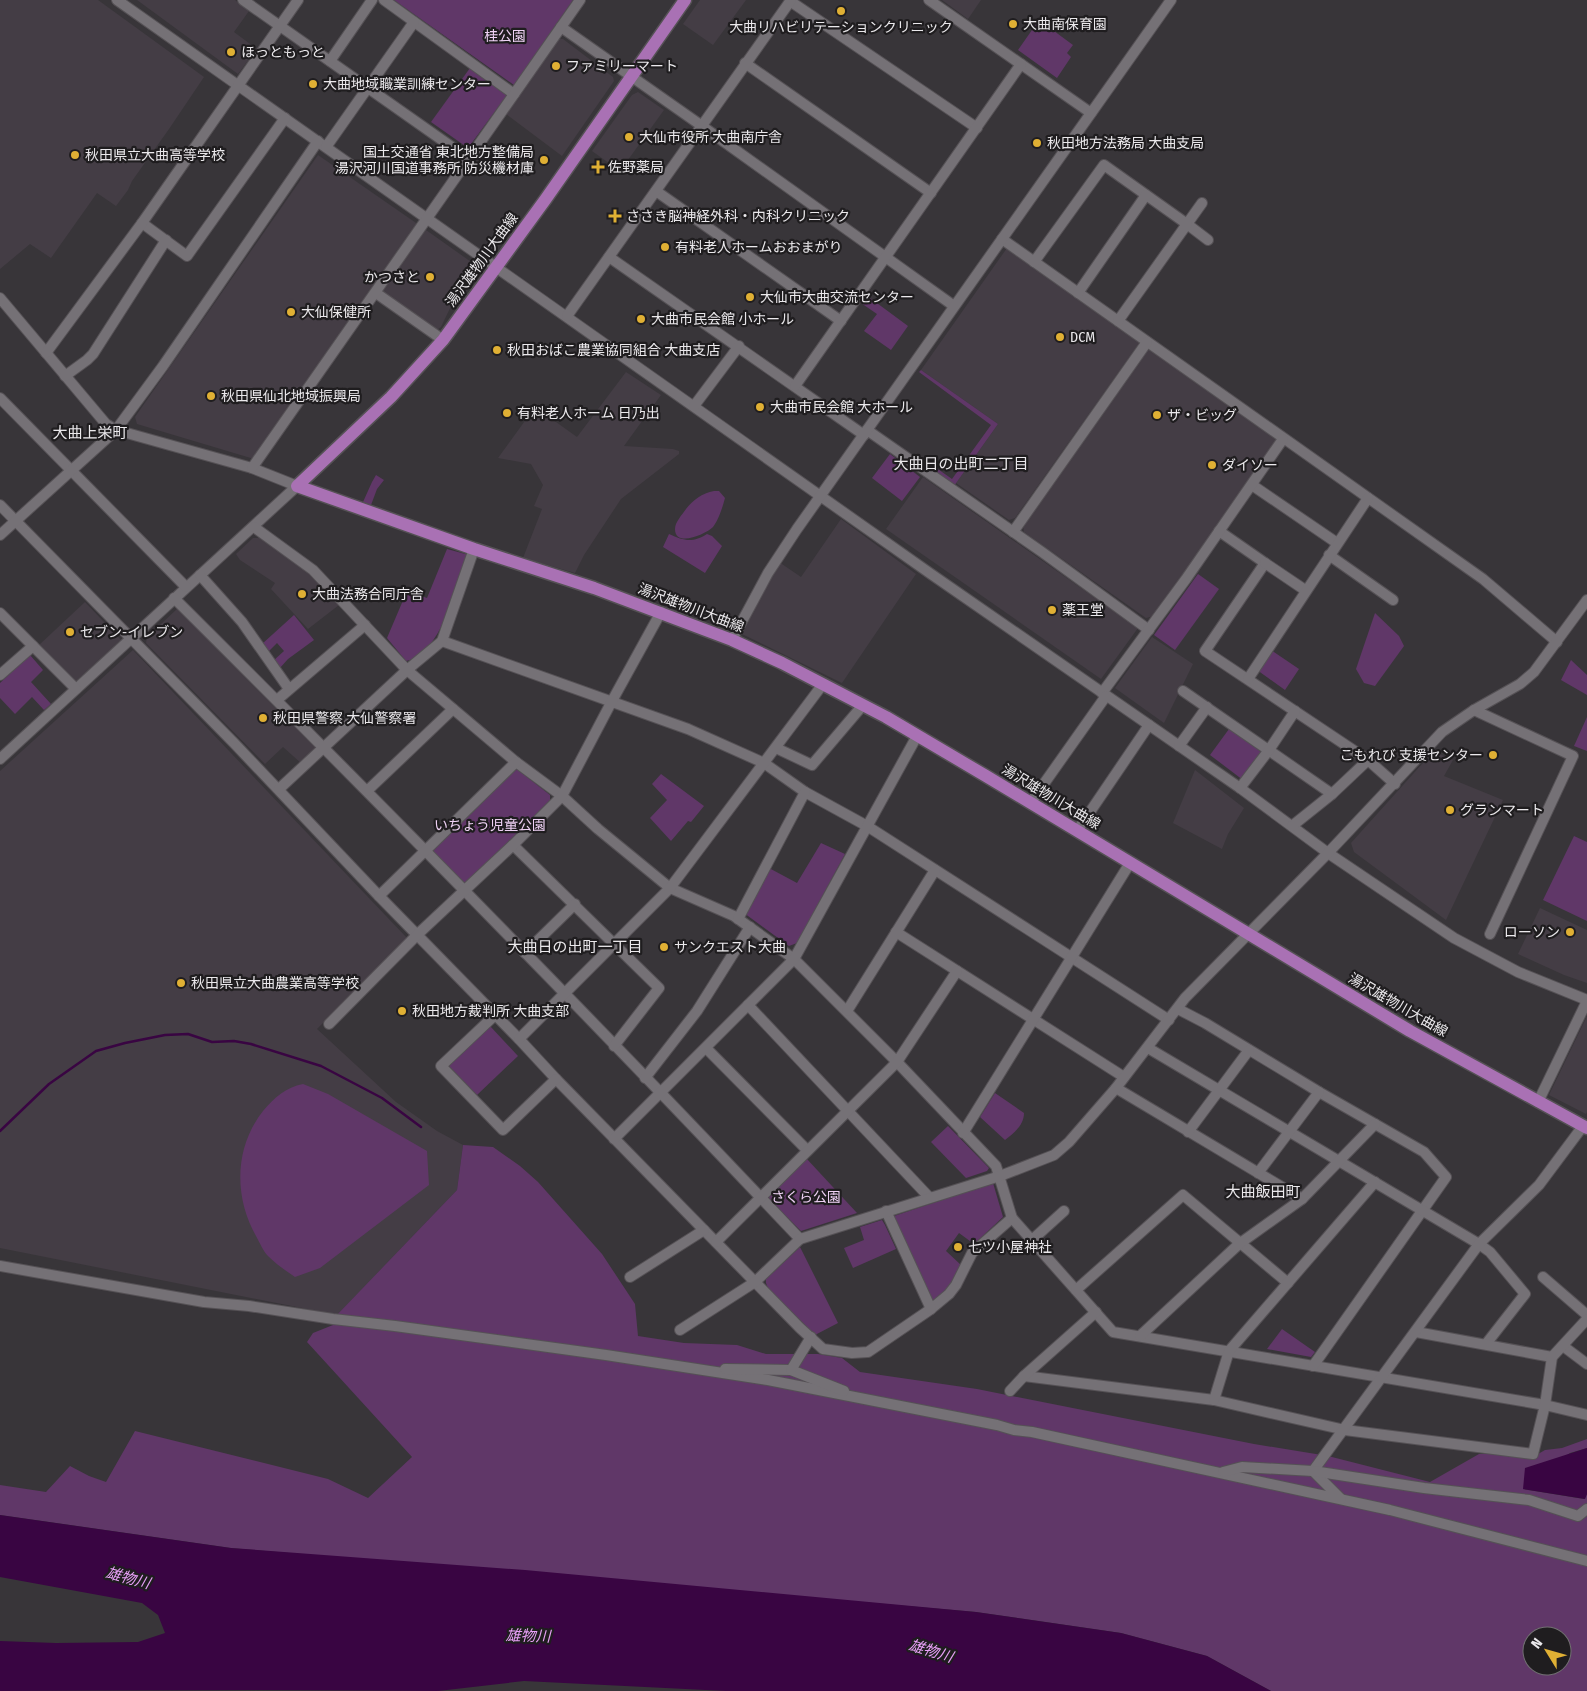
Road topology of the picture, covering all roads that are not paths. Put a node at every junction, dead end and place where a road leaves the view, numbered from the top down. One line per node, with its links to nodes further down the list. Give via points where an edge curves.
1 (117, 0): 18 (street)
2 (243, 0): 12 (street)
3 (298, 0): 12 (street)
4 (372, 0): 14 (street)
5 (384, 0): 11 (street)
6 (580, 0): 13 (street)
7 (685, 0): 17 (main road, 湯沢雄物川大曲線)
8 (791, 0): 15 (street); 24 (street)
9 (929, 0): 16 (street)
10 (1171, 0): 21 (street)
11 (414, 22): 19 (street); 20 (street)
12 (280, 26): 14 (street); 18 (street)
13 (561, 27): 17 (street); 20 (street)
14 (330, 61): 19 (street)
15 (745, 63): 23 (street); 28 (street)
16 (1021, 64): 21 (street); 24 (street)
17 (632, 76): 23 (street); 40 (main road, 湯沢雄物川大曲線)
18 (238, 85): 22 (street); 32 (street)
19 (368, 89): 25 (street); 26 (street)
20 (514, 94): 26 (street)
21 (1091, 113): 34 (street)
22 (285, 118): 25 (street); 35 (street, via 187,256)
23 (702, 126): 27 (street); 37 (street)
24 (977, 128): 28 (street)
25 (322, 144): 31 (street); 56 (street)
26 (468, 159): 31 (street)
27 (656, 191): 38 (street); 47 (street)
28 (931, 193): 37 (street)
29 (1146, 195): 33 (street); 39 (street, via 1104,165); 41 (street)
30 (1202, 203): 33 (street)
31 (428, 219): 40 (street); 42 (street)
32 (142, 223): 35 (street); 51 (street)
33 (1187, 224): 36 (street); 46 (street)
34 (1002, 239): 39 (street); 44 (street)
35 (166, 240): 52 (street, via 93,354)
36 (1208, 240)
37 (886, 256): 44 (street); 47 (street)
38 (609, 257): 45 (street); 50 (street)
39 (1034, 262): 41 (street)
40 (496, 267): 45 (street); 48 (main road, 湯沢雄物川大曲線)
41 (1078, 292): 46 (street)
42 (376, 293): 48 (street); 59 (street)
43 (2, 305): 51 (street)
44 (954, 306): 57 (street)
45 (567, 316): 55 (street)
46 (1118, 321): 49 (street)
47 (841, 322): 53 (street)
48 (443, 340): 62 (main road, 湯沢雄物川大曲線, via 391,398)
49 (1147, 342): 58 (street); 69 (street)
50 (739, 346): 53 (street); 55 (street)
51 (46, 353): 52 (street)
52 (65, 376): 56 (street, via 106,424)
53 (795, 386): 57 (street)
54 (0, 398): 60 (street)
55 (694, 406): 63 (street)
56 (116, 430): 59 (street); 60 (street)
57 (865, 432): 63 (street); 69 (street)
58 (1284, 439): 61 (street); 64 (street)
59 (252, 468): 62 (street)
60 (72, 471): 66 (street); 76 (street)
61 (1252, 485): 68 (street); 71 (street)
62 (297, 486): 67 (street); 72 (main road, 湯沢雄物川大曲線)
63 (820, 496): 86 (street, via 768,573); 97 (street)
64 (1368, 498): 71 (street); 88 (street, via 1482,579)
65 (0, 505): 66 (street)
66 (15, 521): 70 (street); 85 (street)
67 (254, 527): 75 (street); 83 (street, via 313,570)
68 (1219, 531): 74 (street); 84 (street)
69 (1013, 532): 84 (street)
70 (0, 535)
71 (1337, 543): 73 (street)
72 (474, 549): 81 (main road, 湯沢雄物川大曲線); 87 (street)
73 (1329, 555): 77 (street); 79 (street)
74 (1266, 563): 77 (street); 92 (street, via 1205,651)
75 (200, 575): 76 (street); 95 (street, via 242,622)
76 (186, 587): 78 (street)
77 (1306, 590): 92 (street)
78 (174, 598): 85 (street); 98 (street)
79 (1393, 600)
80 (1587, 600): 88 (street)
81 (661, 612): 86 (main road, 湯沢雄物川大曲線); 99 (street)
82 (0, 613): 89 (street)
83 (365, 625): 90 (street); 95 (street)
84 (1149, 630): 97 (street)
85 (132, 640): 94 (street); 117 (street)
86 (732, 640): 93 (main road, 湯沢雄物川大曲線)
87 (442, 642): 90 (street); 99 (street)
88 (1558, 642): 103 (street, via 1520,684)
89 (33, 646): 91 (street); 94 (street)
90 (407, 670): 102 (street); 108 (street)
91 (0, 675)
92 (1248, 679): 104 (street)
93 (823, 684): 100 (main road, 湯沢雄物川大曲線); 109 (street)
94 (76, 689): 111 (street)
95 (289, 689): 98 (street)
96 (1183, 691): 101 (street)
97 (1104, 694): 105 (street); 122 (street)
98 (277, 700): 108 (street)
99 (612, 701): 114 (street, via 688,729); 121 (street)
100 (863, 705): 106 (main road, 湯沢雄物川大曲線); 109 (street, via 812,765)
101 (1207, 707): 107 (street); 110 (street)
102 (452, 708): 113 (street); 118 (street)
103 (1474, 710): 115 (street, via 1442,732); 140 (street, via 1573,756)
104 (1295, 711): 110 (street); 112 (street)
105 (1149, 725): 107 (street); 125 (street)
106 (917, 736): 122 (main road, 湯沢雄物川大曲線); 123 (street)
107 (1179, 746): 116 (street)
108 (324, 747): 117 (street); 118 (street)
109 (776, 748): 114 (street)
110 (1269, 750): 116 (street); 120 (street)
111 (0, 759)
112 (1368, 760): 115 (street); 120 (street)
113 (516, 762): 121 (street); 127 (street)
114 (764, 763): 119 (street); 131 (street)
115 (1395, 784): 128 (street)
116 (1240, 788): 124 (street)
117 (279, 789): 133 (street)
118 (367, 791): 127 (street)
119 (806, 792): 123 (street); 135 (street)
120 (1332, 794): 124 (street)
121 (562, 796): 126 (street); 131 (street)
122 (1031, 802): 125 (main road, 湯沢雄物川大曲線)
123 (866, 826): 130 (street); 144 (street)
124 (1292, 826): 128 (street)
125 (1077, 831): 129 (main road, 湯沢雄物川大曲線)
126 (514, 845): 132 (street); 134 (street)
127 (425, 850): 132 (street); 133 (street)
128 (1328, 853): 138 (street); 147 (street, via 1470,947 1518,972)
129 (1130, 863): 138 (main road, 湯沢雄物川大曲線); 143 (street)
130 (934, 870): 137 (street); 143 (street)
131 (670, 888): 135 (street); 141 (street)
132 (464, 891): 139 (street); 142 (street)
133 (379, 896): 139 (street)
134 (575, 904): 141 (street); 142 (street)
135 (738, 919): 136 (street)
136 (750, 927): 144 (street); 162 (street, via 697,1011)
137 (896, 932): 145 (street); 150 (street)
138 (1248, 933): 149 (street); 168 (main road, 湯沢雄物川大曲線, via 1410,1031)
139 (418, 934): 151 (street); 154 (street)
140 (1490, 934)
141 (614, 942): 146 (street); 156 (street, via 659,988)
142 (525, 953): 146 (street)
143 (1072, 957): 152 (street); 153 (street)
144 (794, 959): 148 (street); 150 (street)
145 (957, 971): 152 (street); 160 (street)
146 (564, 993): 155 (street); 156 (street)
147 (1587, 1001): 168 (street)
148 (748, 1005): 157 (street); 169 (street)
149 (1178, 1009): 153 (street); 159 (street)
150 (847, 1012): 160 (street)
151 (495, 1015): 155 (street); 163 (street, via 441,1066 503,1130)
152 (1033, 1019): 161 (street); 173 (street)
153 (1169, 1020): 158 (street)
154 (329, 1024)
155 (520, 1039): 163 (street)
156 (614, 1046): 162 (street)
157 (706, 1048): 167 (street); 176 (street)
158 (1148, 1048): 161 (street); 165 (street)
159 (1249, 1050): 165 (street); 166 (street)
160 (897, 1062): 169 (street); 173 (street)
161 (1124, 1077): 164 (street)
162 (645, 1078): 167 (street)
163 (556, 1079): 175 (street)
164 (1116, 1088): 172 (street); 179 (street, via 1054,1155)
165 (1219, 1090): 172 (street); 174 (street)
166 (1319, 1092): 170 (street); 174 (street)
167 (660, 1094): 175 (street); 181 (street)
168 (1538, 1102): 171 (main road, 湯沢雄物川大曲線)
169 (848, 1111): 176 (street); 182 (street)
170 (1376, 1124): 177 (street); 184 (street, via 1424,1152 1446,1177)
171 (1585, 1127): 193 (street, via 1539,1185)
172 (1188, 1132): 178 (street)
173 (963, 1133): 179 (street, via 996,1166)
174 (1290, 1133): 177 (street); 178 (street)
175 (614, 1138): 188 (street)
176 (807, 1150): 181 (street)
177 (1339, 1160): 180 (street); 183 (street)
178 (1258, 1173): 183 (street)
179 (1000, 1176): 182 (street); 187 (street)
180 (1375, 1182): 184 (street); 198 (street)
181 (760, 1197): 189 (street); 191 (street)
182 (928, 1197): 185 (street)
183 (1302, 1199): 192 (street)
184 (1423, 1210): 193 (street); 213 (street)
185 (886, 1211): 189 (street); 200 (street)
186 (1064, 1211): 190 (street)
187 (1012, 1218): 190 (street); 200 (street, via 972,1253 954,1289)
188 (704, 1230): 191 (street); 195 (street)
189 (800, 1239): 197 (street)
190 (1032, 1240): 199 (street)
191 (716, 1242): 197 (street)
192 (1239, 1244): 198 (street); 199 (street, via 1183,1195); 206 (street)
193 (1479, 1244): 205 (street); 208 (street, via 1490,1252 1525,1294)
194 (0, 1266): 215 (street, via 204,1302 405,1327)
195 (630, 1277)
196 (1543, 1277): 202 (street)
197 (755, 1282): 204 (street); 207 (street)
198 (1288, 1283): 210 (street)
199 (1076, 1290): 201 (street)
200 (930, 1309): 207 (street, via 868,1352 823,1349)
201 (1096, 1312): 206 (street, via 1113,1332); 216 (street)
202 (1587, 1314)
203 (1587, 1319): 209 (street)
204 (680, 1330)
205 (1416, 1332): 208 (street); 217 (street)
206 (1140, 1336): 210 (street)
207 (810, 1337): 214 (street)
208 (1486, 1344): 211 (street)
209 (1563, 1346): 211 (street); 212 (street)
210 (1229, 1351): 213 (street); 220 (street)
211 (1552, 1357): 221 (street)
212 (1587, 1364)
213 (1313, 1366): 217 (street)
214 (791, 1370): 215 (street); 219 (street, via 832,1384)
215 (705, 1371): 219 (street)
216 (1024, 1376): 218 (street); 220 (street)
217 (1382, 1377): 221 (street); 223 (street)
218 (1010, 1391)
219 (851, 1396): 224 (street)
220 (1214, 1400): 223 (street)
221 (1545, 1405): 222 (street); 223 (street, via 1533,1454)
222 (1587, 1415)
223 (1345, 1430): 225 (street)
224 (1220, 1472): 225 (street, via 1242,1467); 226 (street)
225 (1313, 1472): 226 (street); 227 (street, via 1529,1500 1578,1516)
226 (1342, 1499): 228 (street)
227 (1587, 1509)
228 (1587, 1561)

